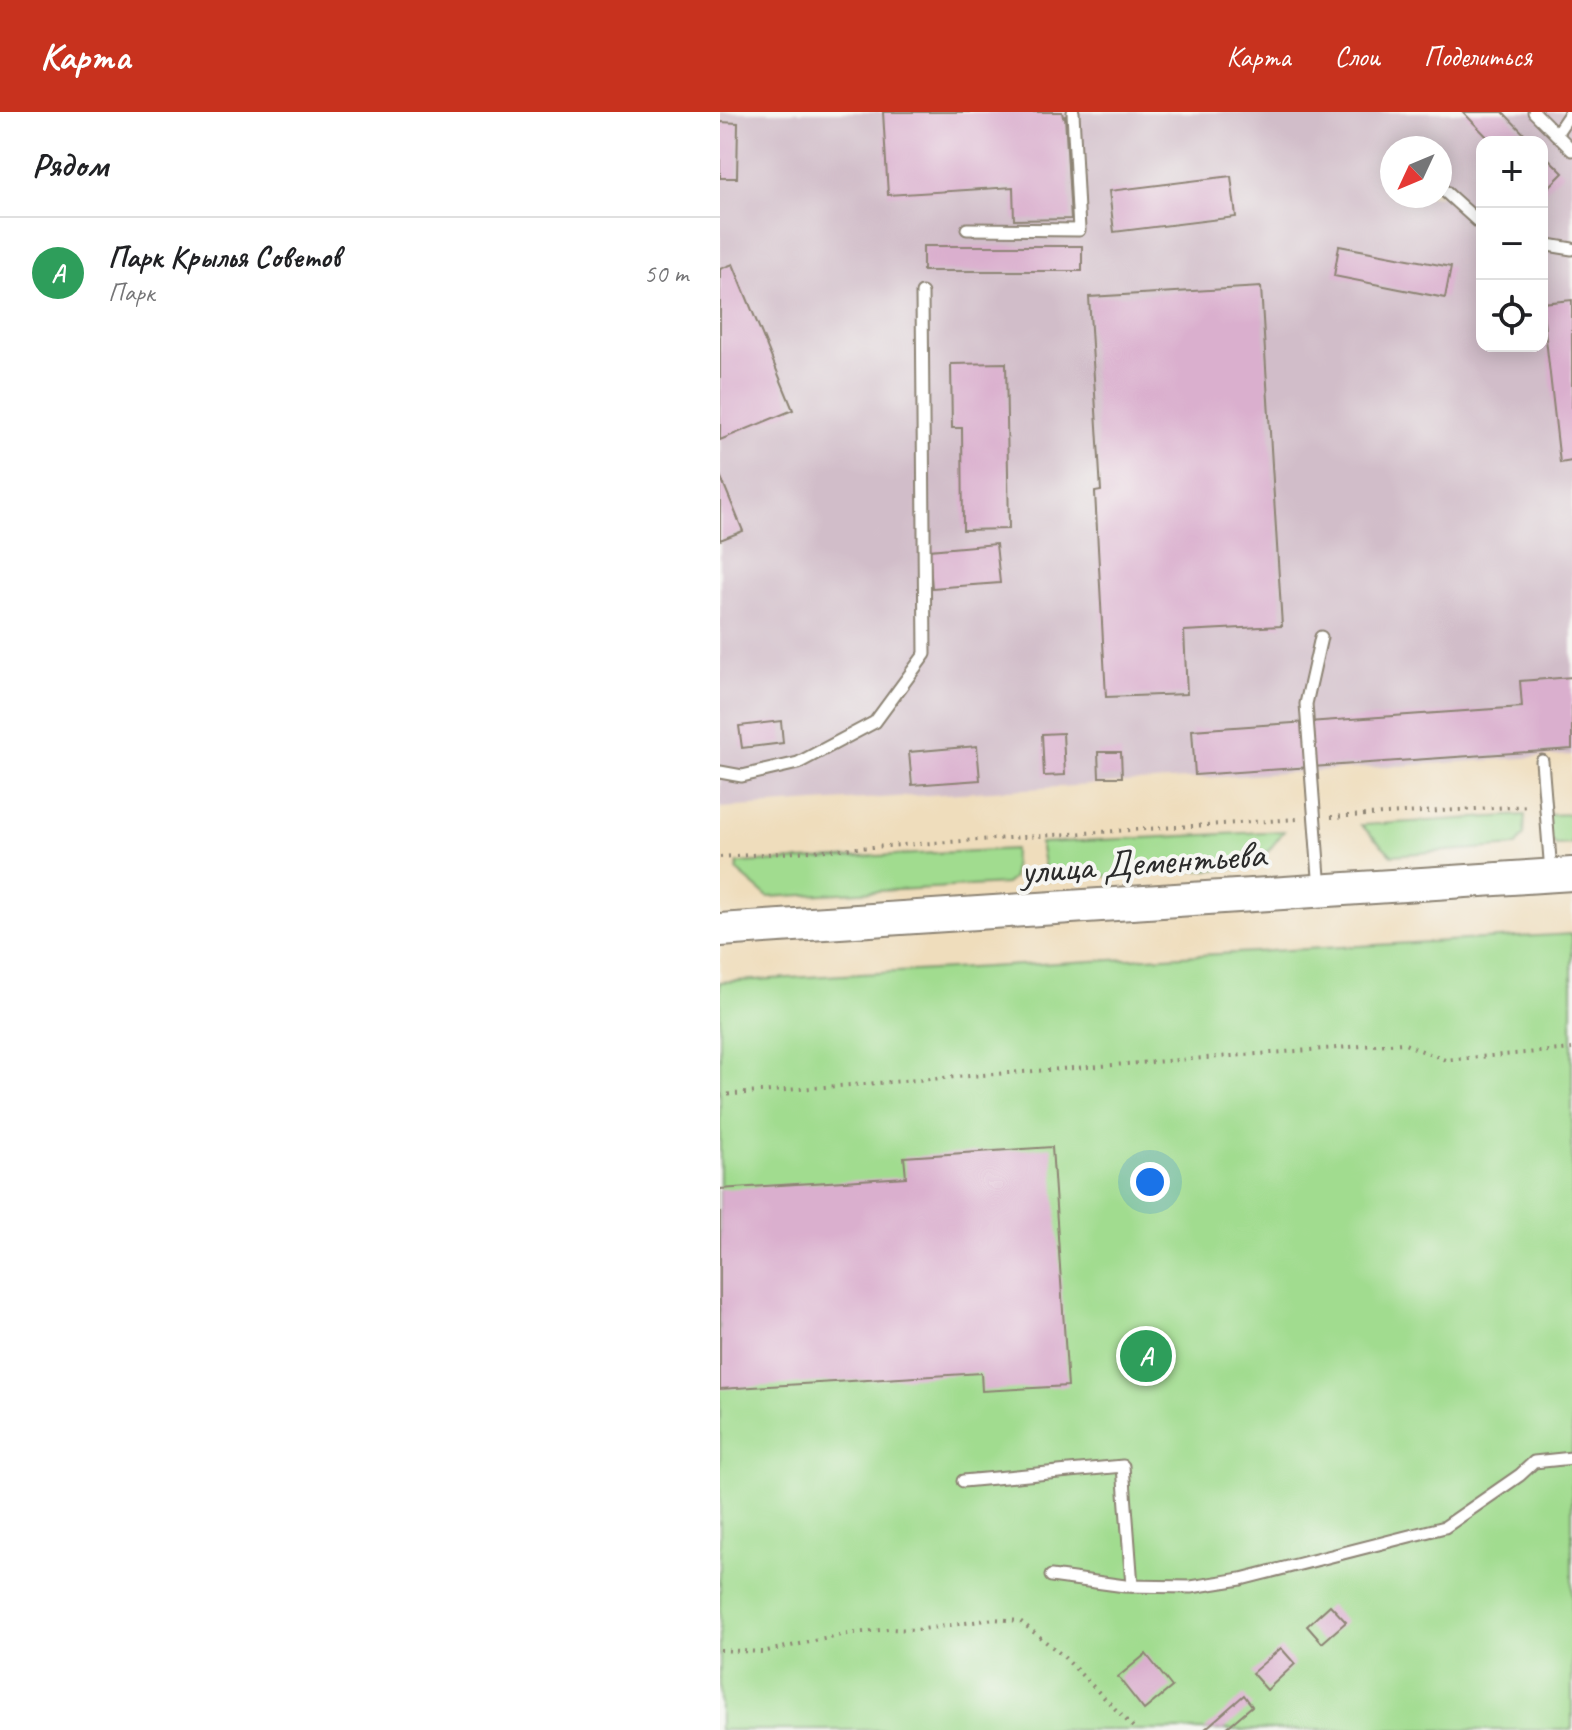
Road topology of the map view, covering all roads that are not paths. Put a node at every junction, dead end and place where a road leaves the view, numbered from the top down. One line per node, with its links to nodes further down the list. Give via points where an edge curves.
1 (1073, 112): 8 (lane, via 1079,230)
2 (1534, 112): 4 (lane)
3 (1571, 112): 4 (lane)
4 (1556, 134): 5 (lane)
5 (1572, 150)
6 (1452, 198): 7 (lane)
7 (1476, 220)
8 (967, 229)
9 (1548, 245): 10 (lane)
10 (1572, 249)
11 (922, 293): 14 (lane, via 925,654 875,722 798,763 742,776)
12 (1321, 637): 16 (lane, via 1306,704)
13 (1542, 761): 15 (lane, via 1545,805)
14 (720, 772)
15 (1562, 874): 16 (main road, улица Дементьева)
16 (1320, 890): 17 (main road, улица Дементьева)
17 (720, 930)
18 (1572, 1458): 21 (lane, via 1534,1462 1445,1527 1241,1579 1191,1587)
19 (963, 1481): 21 (lane, via 1123,1466)
20 (1051, 1576): 21 (lane)
21 (1132, 1586)

